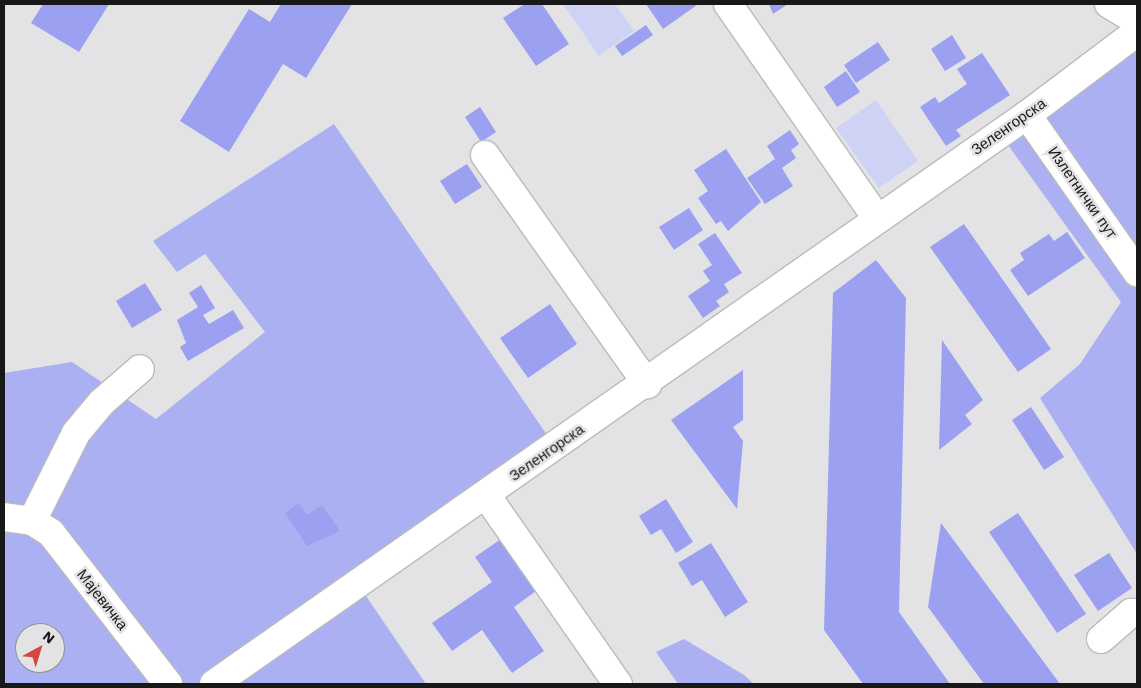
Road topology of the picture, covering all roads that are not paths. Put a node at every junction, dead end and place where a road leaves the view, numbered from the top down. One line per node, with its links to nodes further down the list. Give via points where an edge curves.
1 (728, 4): 7 (street)
2 (1109, 4): 3 (street)
3 (1137, 21)
4 (1137, 32): 5 (street, Зеленгорска)
5 (1027, 115): 7 (street, Зеленгорска); 8 (street, Излетнички пут)
6 (485, 156): 10 (street)
7 (877, 218): 10 (street, Зеленгорска)
8 (1137, 272)
9 (140, 369): 13 (street, via 102,402 76,433)
10 (647, 384): 11 (street, Зеленгорска)
11 (486, 495): 17 (street, Зеленгорска); 18 (street)
12 (4, 517): 13 (street, Мајевичка)
13 (32, 521): 16 (street, Мајевичка, via 51,533)
14 (1137, 613): 15 (street, via 1131,613)
15 (1101, 639)
16 (168, 684)
17 (214, 684)
18 (618, 684)

